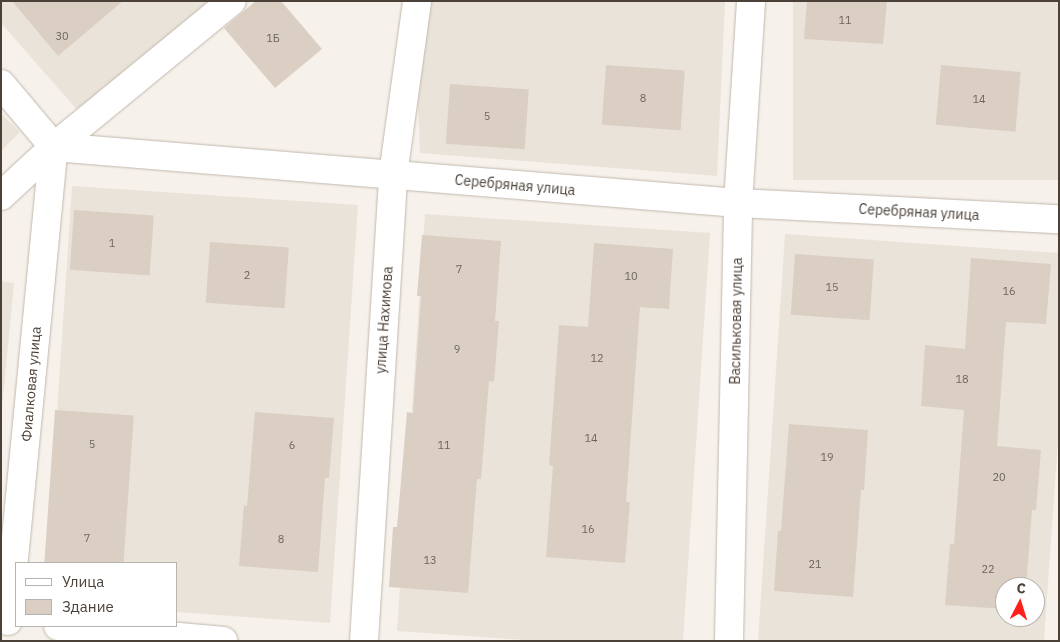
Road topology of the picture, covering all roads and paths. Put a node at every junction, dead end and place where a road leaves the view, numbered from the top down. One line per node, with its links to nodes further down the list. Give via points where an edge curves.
1 (232, 1): 5 (street)
2 (417, 1): 6 (street, улица Нахимова)
3 (751, 1): 8 (street, Васильковая улица)
4 (1, 84): 5 (street)
5 (54, 147): 6 (street, Серебряная улица); 7 (street); 10 (street, Фиалковая улица)
6 (393, 175): 8 (street, Серебряная улица); 13 (street, улица Нахимова)
7 (1, 196)
8 (738, 203): 9 (street, Серебряная улица); 14 (street, Васильковая улица)
9 (1059, 219)
10 (9, 621)
11 (69, 627): 12 (street)
12 (223, 641)
13 (364, 641)
14 (729, 641)

